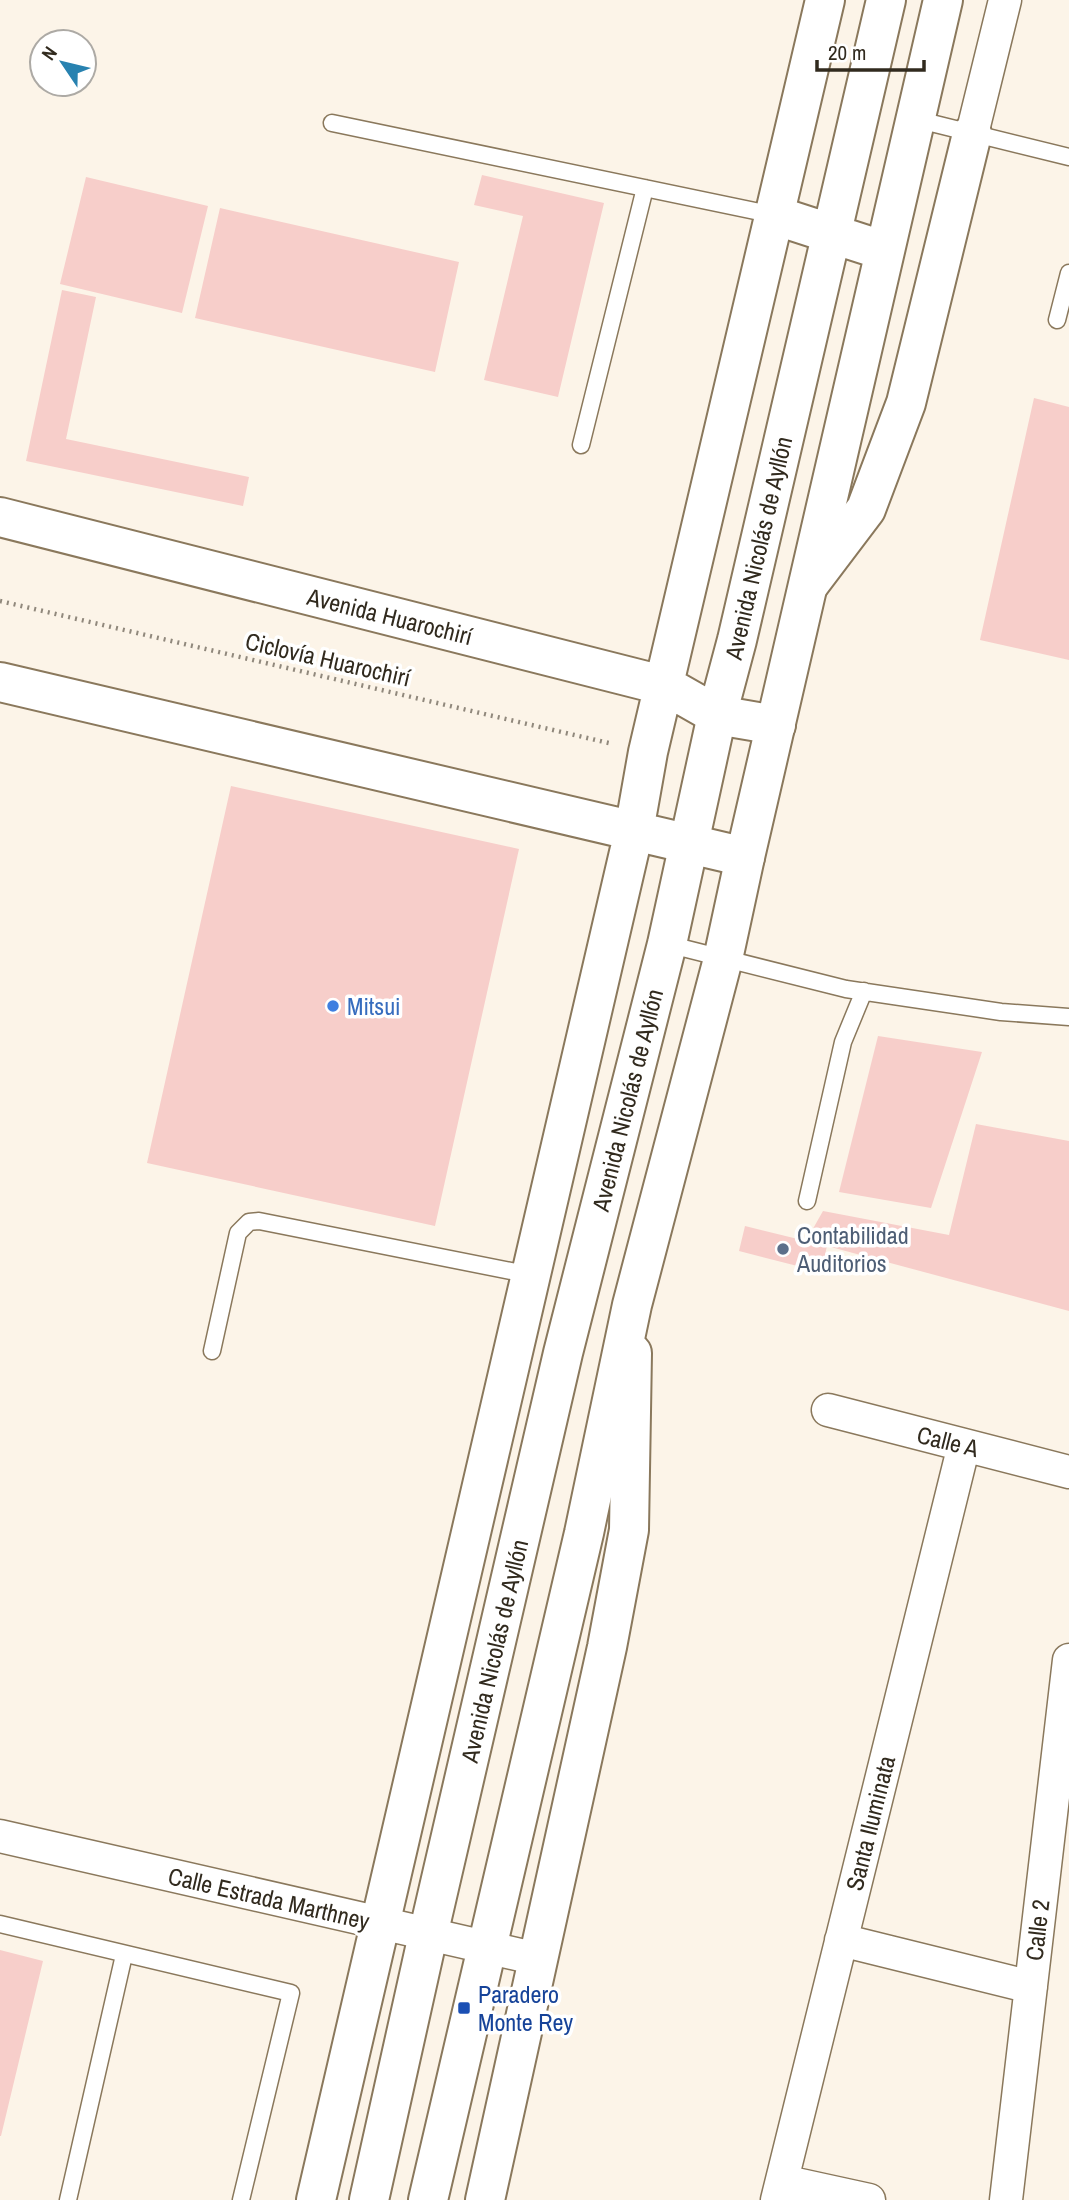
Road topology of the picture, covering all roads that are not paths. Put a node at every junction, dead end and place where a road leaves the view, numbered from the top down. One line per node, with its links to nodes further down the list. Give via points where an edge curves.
1 (825, 0): 10 (main road, Avenida Nicolás de Ayllón)
2 (886, 0): 11 (main road, Avenida Nicolás de Ayllón)
3 (943, 0): 5 (main road)
4 (1005, 0): 7 (street)
5 (915, 119): 7 (lane); 12 (main road)
6 (332, 123): 9 (lane)
7 (972, 134): 8 (lane); 17 (main road, via 906,402 866,509)
8 (1069, 157)
9 (645, 188): 10 (lane); 15 (lane)
10 (774, 215): 11 (main road); 19 (main road, Avenida Nicolás de Ayllón)
11 (832, 233): 12 (main road); 20 (main road, Avenida Nicolás de Ayllón)
12 (885, 251): 17 (main road)
13 (1069, 273): 14 (lane)
14 (1057, 320)
15 (581, 445)
16 (0, 517): 19 (main road, Avenida Huarochirí)
17 (810, 583): 21 (main road)
18 (0, 682): 22 (main road)
19 (666, 686): 20 (main road, Avenida Huarochirí); 22 (main road, Avenida Nicolás de Ayllón)
20 (717, 715): 21 (main road, Avenida Huarochirí); 23 (main road, Avenida Nicolás de Ayllón)
21 (776, 725): 24 (main road)
22 (634, 831): 23 (main road); 30 (main road, Avenida Nicolás de Ayllón)
23 (690, 844): 24 (main road); 25 (main road, Avenida Nicolás de Ayllón)
24 (744, 857): 26 (main road)
25 (667, 944): 26 (lane); 40 (main road, Avenida Nicolás de Ayllón, via 564,1353)
26 (723, 958): 27 (lane); 31 (main road)
27 (864, 991): 28 (lane, via 1001,1012); 29 (lane, via 843,1042)
28 (1069, 1017)
29 (807, 1201)
30 (531, 1275): 32 (lane, via 259,1220 249,1222 238,1233); 39 (main road, Avenida Nicolás de Ayllón)
31 (632, 1305): 42 (main road, via 584,1533); 44 (main road, via 629,1530)
32 (212, 1351)
33 (828, 1410): 34 (street, Calle A)
34 (964, 1445): 35 (street, Calle A); 41 (street, Santa Iluminata)
35 (1069, 1472)
36 (1069, 1660): 45 (street, Calle 2)
37 (0, 1836): 39 (street, Calle Estrada Marthney)
38 (0, 1924): 43 (lane)
39 (379, 1924): 40 (street, Calle Estrada Marthney); 49 (main road, Avenida Nicolás de Ayllón)
40 (428, 1935): 42 (street, Calle Estrada Marthney); 50 (main road, Avenida Nicolás de Ayllón)
41 (841, 1940): 45 (street); 46 (street, Santa Iluminata)
42 (486, 1947): 44 (street, Calle Estrada Marthney); 51 (main road)
43 (124, 1955): 47 (lane); 48 (lane, via 291,1993)
44 (538, 1959): 52 (main road)
45 (1031, 1987): 54 (street, Calle 2)
46 (780, 2191): 53 (street)
47 (68, 2200)
48 (242, 2200)
49 (316, 2200)
50 (369, 2200)
51 (428, 2200)
52 (485, 2200)
53 (869, 2200)
54 (1006, 2200)

